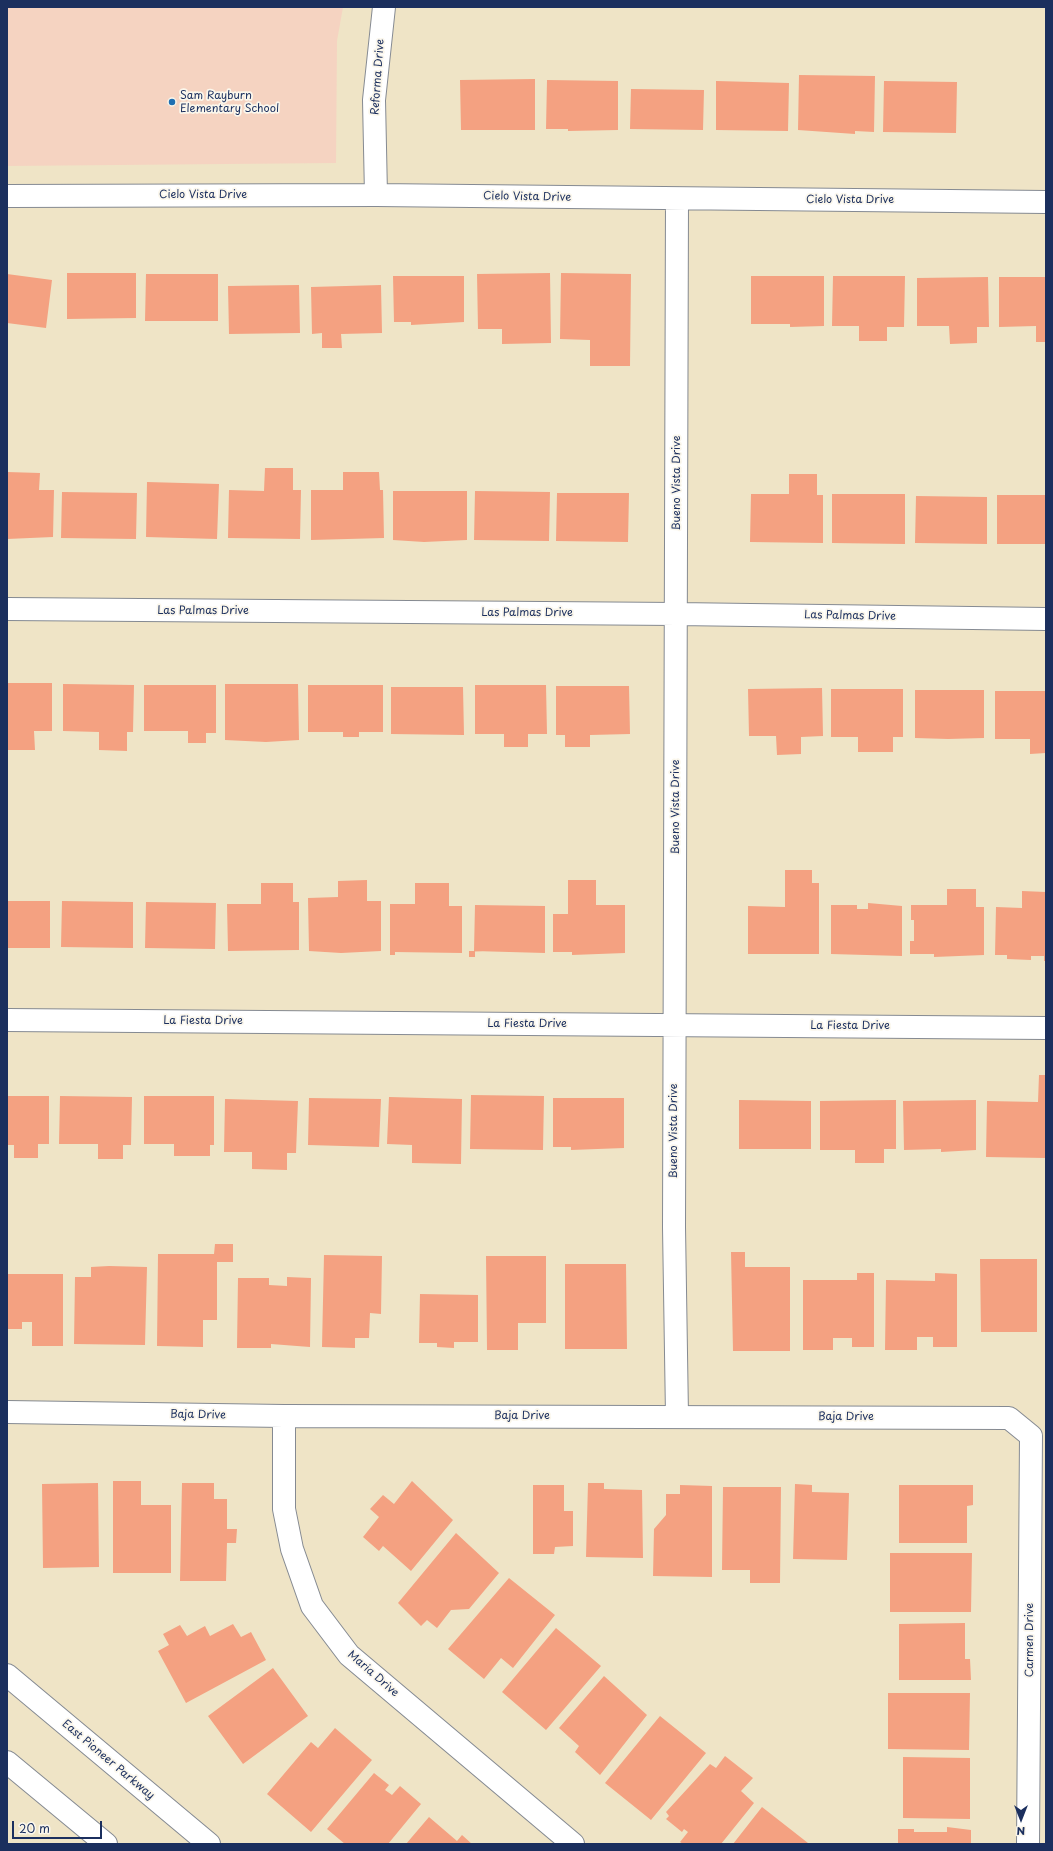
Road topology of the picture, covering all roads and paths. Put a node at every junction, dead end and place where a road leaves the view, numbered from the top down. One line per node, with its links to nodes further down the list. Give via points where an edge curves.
1 (384, 7): 2 (street, Reforma Drive, via 374,100)
2 (376, 194): 3 (street, Cielo Vista Drive); 4 (street, Cielo Vista Drive)
3 (7, 196)
4 (678, 198): 5 (street, Cielo Vista Drive); 7 (street, Bueno Vista Drive)
5 (1046, 202)
6 (7, 609): 7 (street, Las Palmas Drive)
7 (677, 614): 8 (street, Las Palmas Drive); 10 (street, Bueno Vista Drive)
8 (1046, 619)
9 (7, 1020): 10 (street, La Fiesta Drive)
10 (675, 1025): 11 (street, La Fiesta Drive); 14 (street, Bueno Vista Drive, via 674,1227)
11 (1046, 1028)
12 (7, 1412): 13 (street, Baja Drive)
13 (284, 1416): 14 (street, Baja Drive); 18 (street, Maria Drive, via 284,1509 292,1549 312,1606 349,1656)
14 (677, 1416): 15 (street, Baja Drive, via 1008,1418)
15 (1031, 1436): 21 (street, Carmen Drive)
16 (7, 1676): 20 (street, East Pioneer Parkway)
17 (7, 1762): 19 (street)
18 (565, 1841)
19 (106, 1844)
20 (209, 1844)
21 (1028, 1844)

